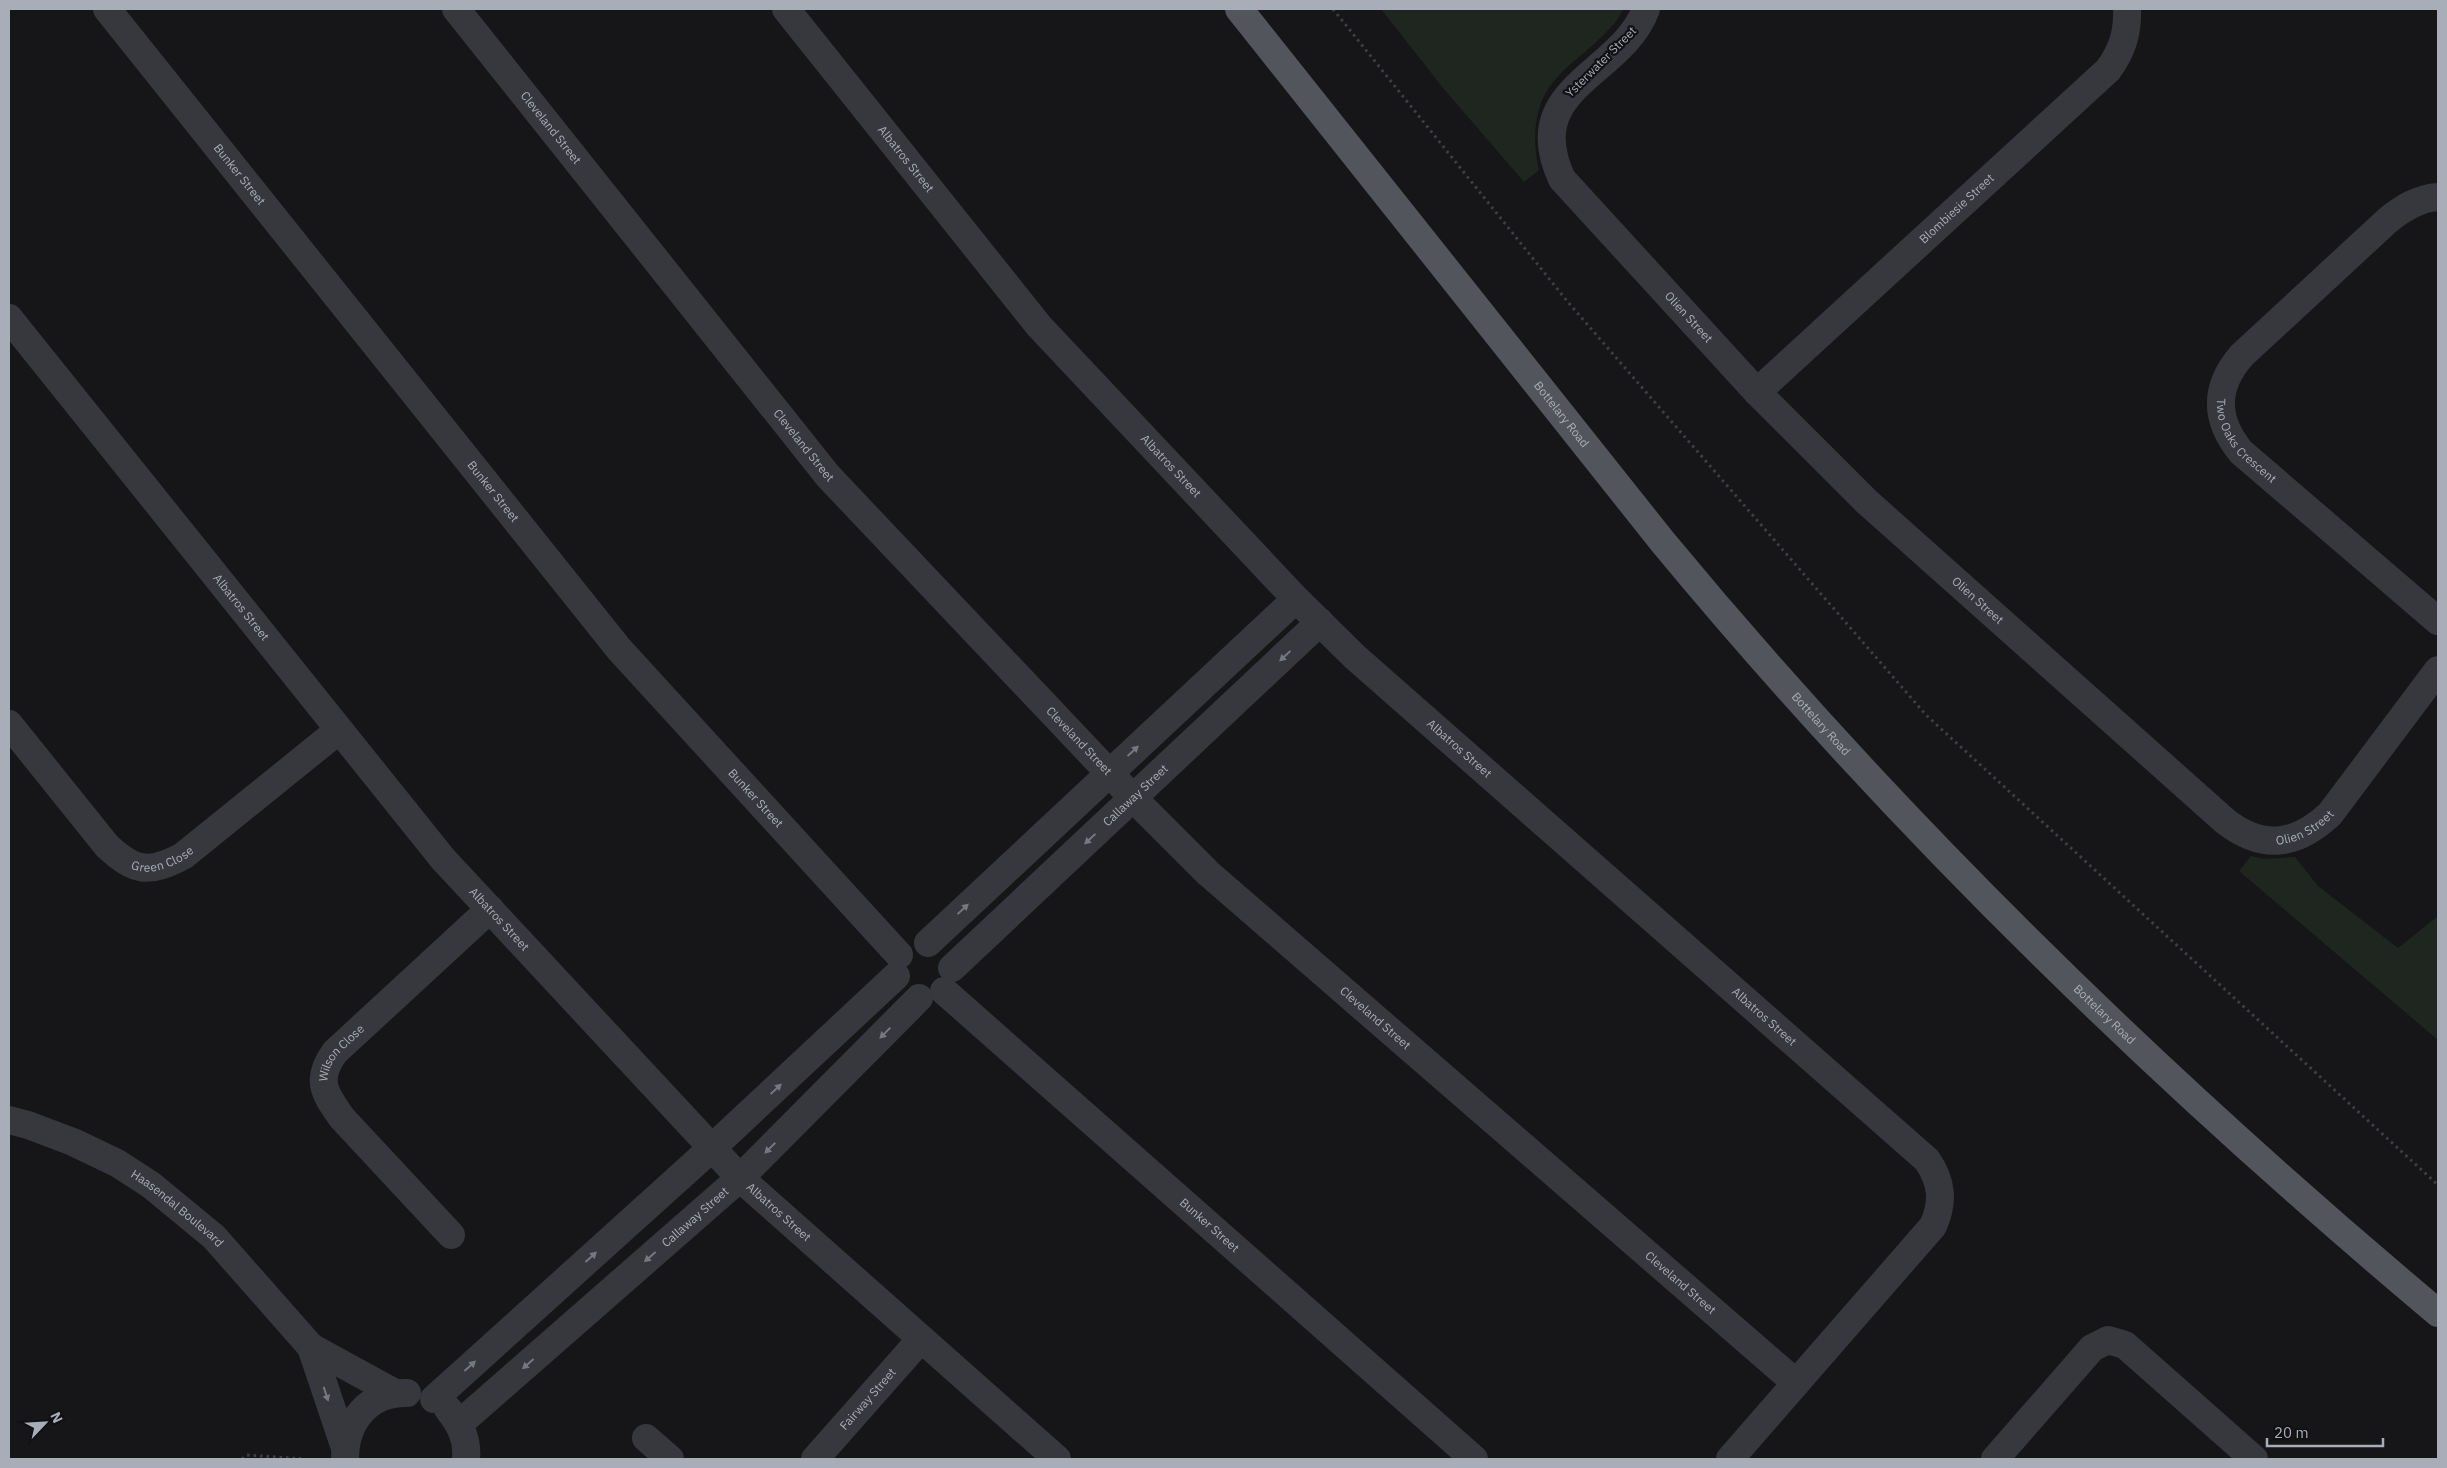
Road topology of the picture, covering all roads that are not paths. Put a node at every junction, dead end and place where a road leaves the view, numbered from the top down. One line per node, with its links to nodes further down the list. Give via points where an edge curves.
1 (107, 9): 23 (street, Bunker Street, via 618,650)
2 (456, 9): 19 (street, Cleveland Street, via 828,476)
3 (786, 9): 13 (street, Albatros Street, via 1039,326)
4 (1226, 9): 8 (main road, Bottelary Road)
5 (1239, 9): 8 (main road, Bottelary Road)
6 (1646, 9): 9 (street, Ysterwater Street, via 1636,29 1569,92 1558,108 1552,126)
7 (2127, 9): 12 (street, Blombiesie Street, via 2124,41 2108,70)
8 (1281, 62): 29 (main road, Bottelary Road, via 1668,549 1865,772 2048,959 2165,1072 2324,1217)
9 (1551, 145): 12 (street, Olien Street, via 1554,163 1567,186)
10 (2438, 198): 14 (street, Two Oaks Crescent, via 2402,209 2388,220 2242,355 2230,369 2220,404 2223,422 2241,452)
11 (9, 318): 18 (street, Albatros Street)
12 (1757, 392): 16 (street, Olien Street, via 1866,501 2225,821 2252,838 2284,841 2316,827 2330,814)
13 (1296, 599): 15 (street, Albatros Street); 19 (street, one-way to 13)
14 (2438, 621)
15 (1320, 622): 20 (street, Callaway Street, one-way to 20); 32 (street, Albatros Street, via 1355,657 1927,1160 1937,1174 1941,1192 1940,1211 1933,1226)
16 (2438, 670)
17 (9, 724): 18 (street, Green Close, via 106,846 122,860 147,868 163,867 183,856)
18 (339, 730): 21 (street, Albatros Street, via 443,859)
19 (1109, 773): 20 (street, Cleveland Street); 22 (street, one-way to 19)
20 (1133, 798): 24 (street, Callaway Street, one-way to 24); 32 (street, Cleveland Street, via 1208,873)
21 (490, 909): 26 (street, Albatros Street); 28 (street, Wilson Close, via 335,1052 324,1066 323,1083 342,1118)
22 (928, 943): 23 (street, via 914,943); 24 (street, via 948,954)
23 (898, 966): 24 (street, via 903,990); 26 (street, one-way to 23)
24 (938, 986): 27 (street, Callaway Street, one-way to 27); 42 (street, Bunker Street)
25 (9, 1120): 31 (street, Haasendal Boulevard, via 74,1142 117,1163 151,1185 214,1237)
26 (713, 1147): 27 (street, Albatros Street); 34 (street, one-way to 26)
27 (740, 1178): 30 (street, Albatros Street); 35 (street, Callaway Street, one-way to 35)
28 (451, 1235)
29 (2438, 1313)
30 (921, 1339): 40 (street, Fairway Street); 41 (street, Albatros Street)
31 (311, 1347): 33 (street, Haasendal Boulevard); 37 (street, Haasendal Boulevard, one-way to 37)
32 (1796, 1384): 43 (street, Albatros Street)
33 (395, 1393): 34 (street, via 415,1393); 37 (street, via 366,1406 355,1418 348,1432)
34 (434, 1399): 35 (street, via 448,1409)
35 (459, 1424): 38 (street, via 465,1438)
36 (646, 1438): 39 (street)
37 (344, 1454)
38 (466, 1459)
39 (670, 1459)
40 (815, 1459)
41 (1057, 1459)
42 (1474, 1459)
43 (1730, 1459)
44 (1995, 1459): 45 (street, via 2092,1348 2108,1340 2125,1346)
45 (2254, 1459)

